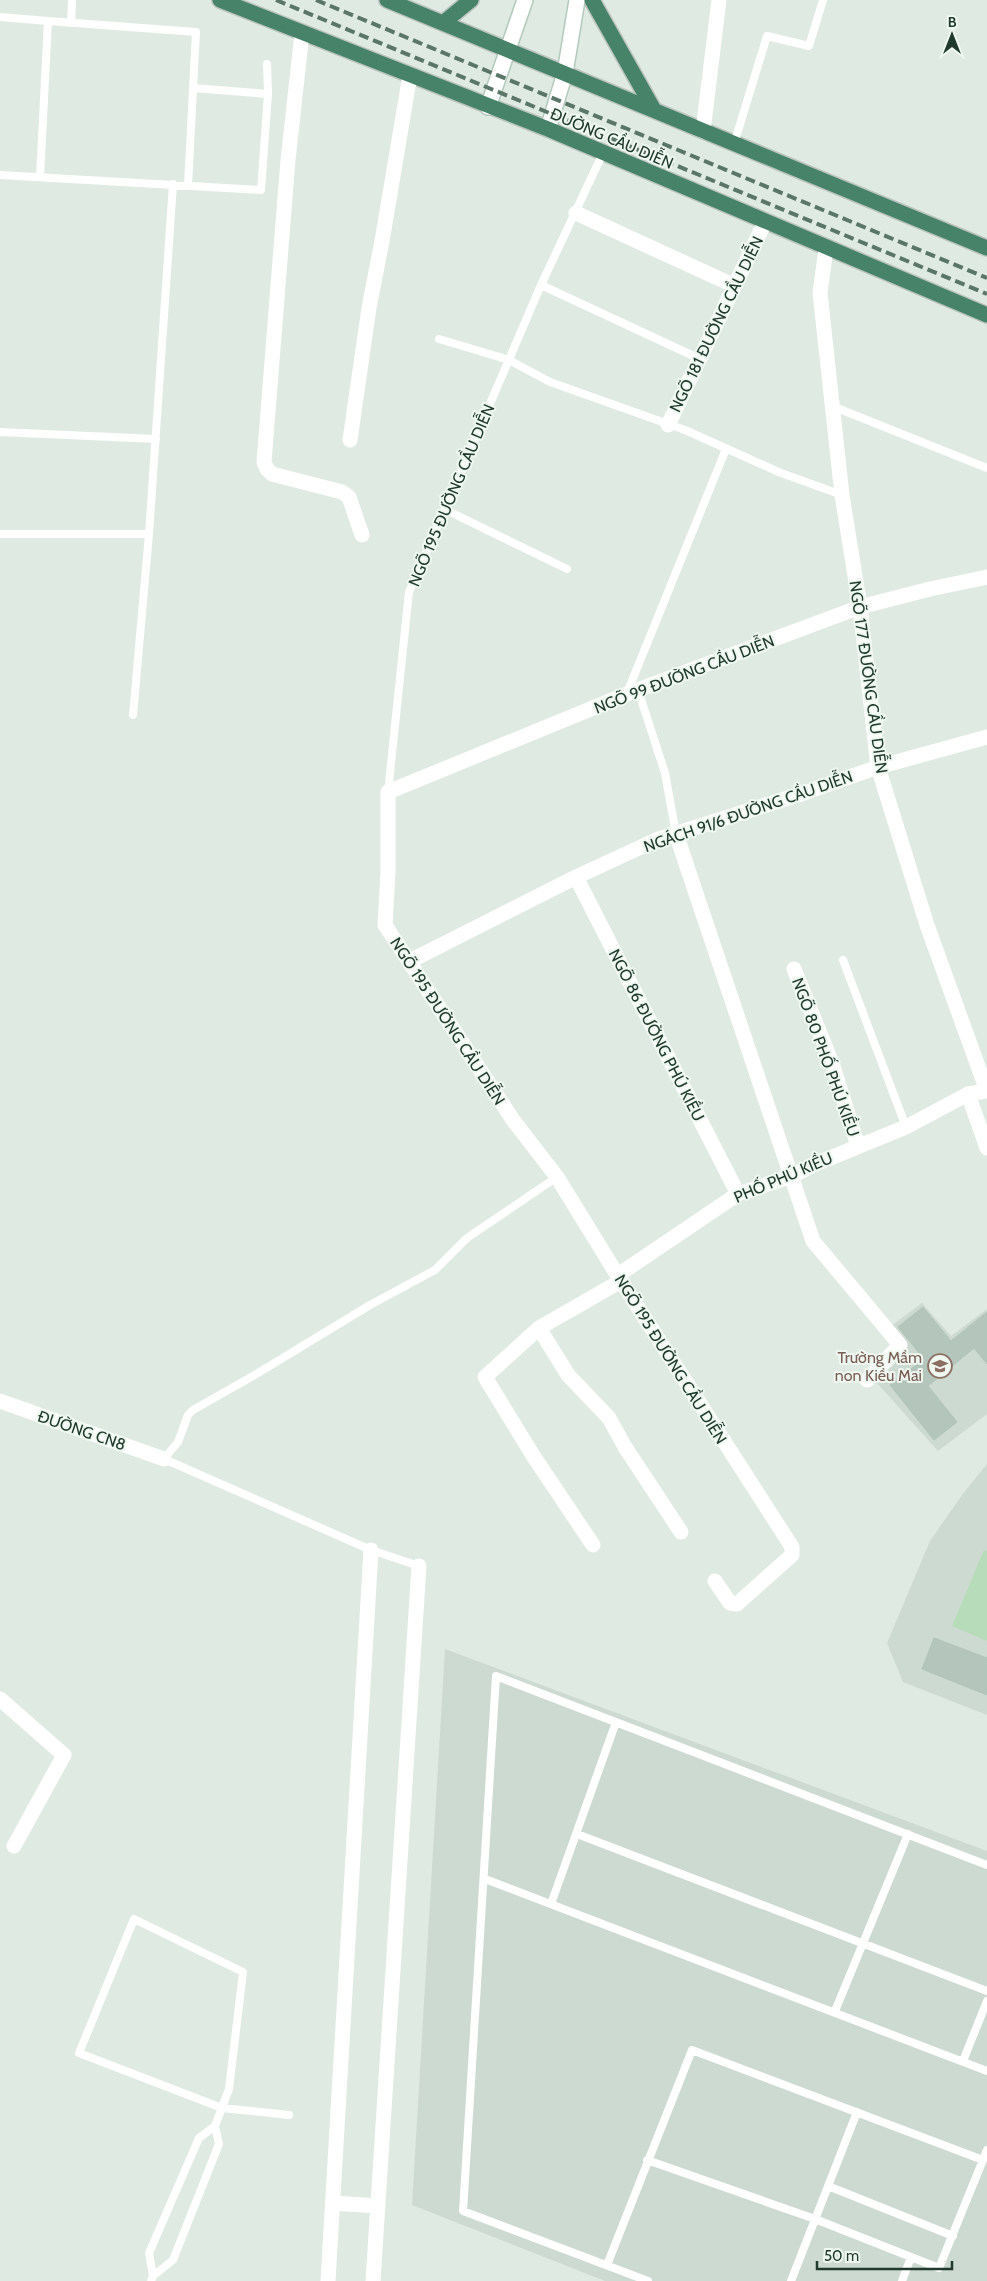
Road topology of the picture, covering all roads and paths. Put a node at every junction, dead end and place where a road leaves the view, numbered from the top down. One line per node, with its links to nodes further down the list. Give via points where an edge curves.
1 (72, 0): 12 (lane)
2 (220, 0): 14 (highway, ĐƯỜNG CẦU DIỄN)
3 (387, 0): 13 (highway)
4 (471, 0): 13 (highway)
5 (525, 0): 15 (street)
6 (578, 0): 17 (street)
7 (592, 0): 22 (highway)
8 (719, 0): 24 (street)
9 (823, 0): 25 (lane, via 809,46 767,36)
10 (0, 17): 11 (lane)
11 (48, 21): 12 (lane); 28 (lane)
12 (71, 23): 19 (lane, via 196,32)
13 (443, 23): 15 (highway)
14 (302, 33): 18 (highway, ĐƯỜNG CẦU DIỄN); 52 (street, via 288,160 264,462 272,474 349,496)
15 (508, 50): 17 (highway); 21 (street)
16 (267, 64): 20 (lane)
17 (565, 73): 22 (highway); 23 (street)
18 (410, 75): 21 (highway, ĐƯỜNG CẦU DIỄN); 45 (street, via 369,308)
19 (193, 88): 20 (lane); 30 (lane)
20 (268, 94): 30 (lane, via 261,190)
21 (488, 107): 23 (highway, ĐƯỜNG CẦU DIỄN)
22 (654, 110): 24 (highway)
23 (548, 130): 26 (highway, ĐƯỜNG CẦU DIỄN)
24 (703, 131): 25 (highway)
25 (734, 144): 33 (highway)
26 (603, 153): 31 (lane, NGÕ 195 ĐƯỜNG CẦU DIỄN); 32 (highway, ĐƯỜNG CẦU DIỄN)
27 (0, 175): 28 (lane)
28 (40, 177): 29 (lane)
29 (173, 184): 30 (lane); 44 (lane)
30 (188, 185)
31 (576, 213): 35 (lane, NGÕ 195 ĐƯỜNG CẦU DIỄN); 36 (street)
32 (765, 222): 34 (highway, ĐƯỜNG CẦU DIỄN); 36 (street, NGÕ 181 ĐƯỜNG CẦU DIỄN)
33 (987, 248)
34 (826, 249): 37 (highway, ĐƯỜNG CẦU DIỄN); 41 (street, NGÕ 177 ĐƯỜNG CẦU DIỄN, via 820,293)
35 (541, 285): 39 (lane, NGÕ 195 ĐƯỜNG CẦU DIỄN); 40 (lane)
36 (736, 286): 40 (street, NGÕ 181 ĐƯỜNG CẦU DIỄN)
37 (987, 315)
38 (439, 339): 39 (lane)
39 (509, 360): 42 (lane, via 550,382); 49 (lane, NGÕ 195 ĐƯỜNG CẦU DIỄN)
40 (701, 360): 42 (street, NGÕ 181 ĐƯỜNG CẦU DIỄN)
41 (832, 406): 47 (lane); 48 (street, NGÕ 177 ĐƯỜNG CẦU DIỄN)
42 (668, 425): 46 (lane)
43 (0, 432): 44 (lane)
44 (156, 439): 51 (lane)
45 (350, 440)
46 (726, 449): 48 (lane); 56 (lane)
47 (987, 468)
48 (842, 495): 55 (street, NGÕ 177 ĐƯỜNG CẦU DIỄN)
49 (446, 510): 53 (lane); 60 (lane, NGÕ 195 ĐƯỜNG CẦU DIỄN, via 409,592)
50 (0, 534): 51 (lane)
51 (149, 534): 57 (lane)
52 (362, 535)
53 (568, 569)
54 (987, 577): 55 (street, NGÕ 99 ĐƯỜNG CẦU DIỄN)
55 (860, 607): 56 (street, NGÕ 99 ĐƯỜNG CẦU DIỄN); 59 (street, NGÕ 177 ĐƯỜNG CẦU DIỄN)
56 (632, 692): 60 (street, NGÕ 99 ĐƯỜNG CẦU DIỄN); 61 (lane, via 665,773)
57 (133, 715)
58 (987, 737): 59 (street, NGÁCH 91/6 ĐƯỜNG CẦU DIỄN)
59 (878, 766): 61 (street, NGÁCH 91/6 ĐƯỜNG CẦU DIỄN); 66 (street, NGÕ 177 ĐƯỜNG CẦU DIỄN, via 927,925)
60 (388, 792): 64 (street, NGÕ 195 ĐƯỜNG CẦU DIỄN, via 385,925)
61 (676, 834): 62 (street, NGÁCH 91/6 ĐƯỜNG CẦU DIỄN); 71 (street)
62 (576, 877): 64 (street, NGÁCH 91/6 ĐƯỜNG CẦU DIỄN); 73 (street, NGÕ 86 ĐƯỜNG PHÚ KIỀU)
63 (842, 960): 68 (lane)
64 (410, 961): 72 (street, NGÕ 195 ĐƯỜNG CẦU DIỄN, via 513,1120)
65 (794, 969): 69 (street, NGÕ 80 PHỐ PHÚ KIỀU, via 832,1063)
66 (987, 1091): 67 (street, PHỐ PHÚ KIỀU)
67 (968, 1094): 68 (street, PHỐ PHÚ KIỀU); 70 (street)
68 (906, 1127): 69 (street, PHỐ PHÚ KIỀU)
69 (858, 1146): 71 (street, PHỐ PHÚ KIỀU)
70 (987, 1148)
71 (792, 1176): 73 (street, PHỐ PHÚ KIỀU); 76 (street, via 813,1241 900,1345)
72 (557, 1177): 74 (street, NGÕ 195 ĐƯỜNG CẦU DIỄN); 78 (lane, via 467,1238 435,1270 370,1304 193,1410 178,1442)
73 (738, 1194): 74 (street, PHỐ PHÚ KIỀU)
74 (620, 1278): 75 (street, PHỐ PHÚ KIỀU); 83 (street, NGÕ 195 ĐƯỜNG CẦU DIỄN, via 792,1547 792,1555 737,1604 730,1603)
75 (539, 1328): 79 (street, via 568,1375 609,1418); 80 (street, PHỐ PHÚ KIỀU, via 485,1377)
76 (866, 1380)
77 (0, 1401): 78 (street, ĐƯỜNG CN8)
78 (164, 1459): 81 (lane)
79 (681, 1532)
80 (593, 1545)
81 (371, 1550): 82 (lane); 106 (street)
82 (419, 1566): 107 (street)
83 (714, 1581)
84 (0, 1699): 88 (street, via 64,1755)
85 (616, 1722): 86 (lane); 87 (lane); 90 (lane, via 496,1676)
86 (577, 1834): 91 (lane); 92 (lane)
87 (908, 1834): 89 (lane); 92 (lane)
88 (14, 1846)
89 (987, 1865)
90 (485, 1879): 91 (lane); 111 (lane, via 463,2211)
91 (551, 1904): 95 (lane)
92 (862, 1943): 93 (lane); 95 (lane)
93 (987, 1990)
94 (987, 2001): 96 (lane)
95 (835, 2011): 96 (lane)
96 (963, 2061): 97 (lane)
97 (987, 2071)
98 (222, 2108): 98 (lane, via 79,2053 134,1919 243,1972 229,2089); 100 (lane); 101 (lane)
99 (857, 2112): 103 (lane, via 692,2050); 104 (lane); 105 (lane)
100 (289, 2115)
101 (215, 2126): 112 (lane, via 199,2138 149,2253); 112 (lane, via 219,2144 173,2260)
102 (987, 2150): 104 (lane)
103 (647, 2160): 108 (lane); 111 (lane)
104 (983, 2160): 109 (lane)
105 (828, 2186): 108 (lane); 109 (lane)
106 (333, 2203): 107 (street); 113 (street)
107 (378, 2206): 114 (street)
108 (815, 2219): 110 (lane); 116 (lane)
109 (953, 2236): 110 (lane, via 939,2268)
110 (911, 2258): 117 (lane)
111 (607, 2265): 115 (lane)
112 (152, 2278)
113 (328, 2281)
114 (373, 2281)
115 (648, 2281)
116 (791, 2281)
117 (902, 2281)

